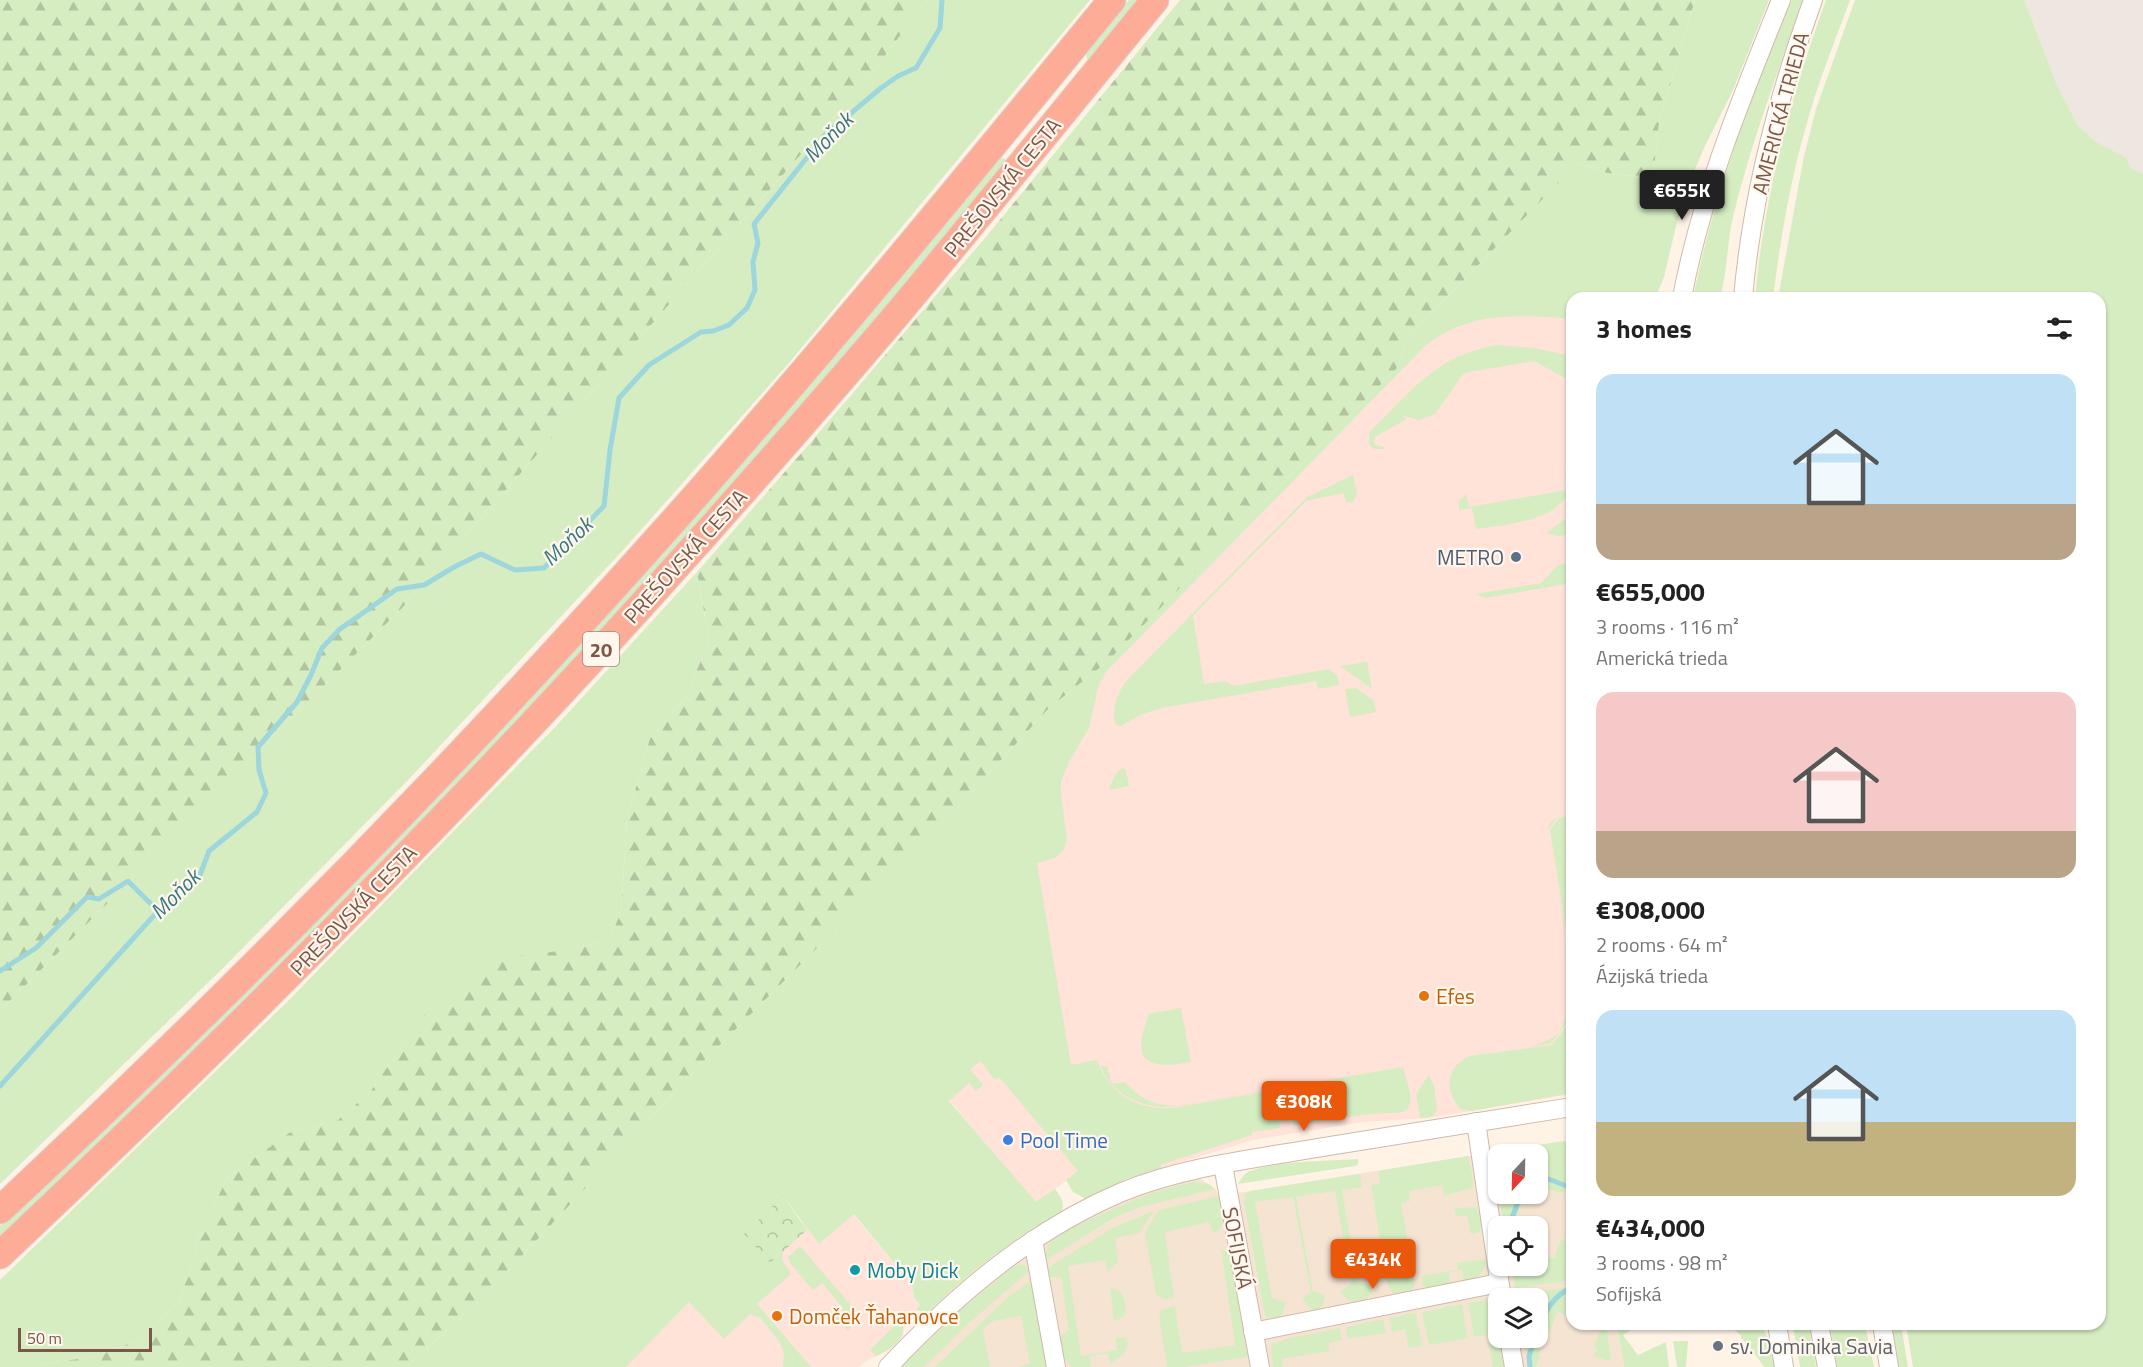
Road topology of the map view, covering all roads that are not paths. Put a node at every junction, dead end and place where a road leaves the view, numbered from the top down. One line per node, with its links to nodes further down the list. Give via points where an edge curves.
1 (1113, 0): 10 (highway, PREŠOVSKÁ CESTA / 20, via 864,302 571,634 291,928)
2 (1155, 0): 12 (highway, PREŠOVSKÁ CESTA / 20, via 893,320 606,644 315,949)
3 (1781, 0): 5 (street, AMERICKÁ TRIEDA, via 1710,188)
4 (1813, 0): 6 (street, AMERICKÁ TRIEDA, via 1783,93 1756,198)
5 (1683, 292)
6 (1744, 292)
7 (1566, 1108): 8 (street)
8 (1476, 1122): 9 (street); 13 (street)
9 (1222, 1165): 11 (street, via 1123,1192); 18 (street, SOFIJSKÁ)
10 (0, 1210)
11 (1033, 1240): 20 (street, via 979,1280); 21 (street)
12 (0, 1255)
13 (1500, 1288)
14 (1488, 1293): 18 (street)
15 (1778, 1330): 24 (street)
16 (1820, 1330): 25 (street)
17 (1883, 1330): 26 (street)
18 (1254, 1332): 22 (street, SOFIJSKÁ)
19 (1511, 1348): 23 (street)
20 (888, 1367)
21 (1056, 1367)
22 (1260, 1367)
23 (1514, 1367)
24 (1784, 1367)
25 (1827, 1367)
26 (1889, 1367)

